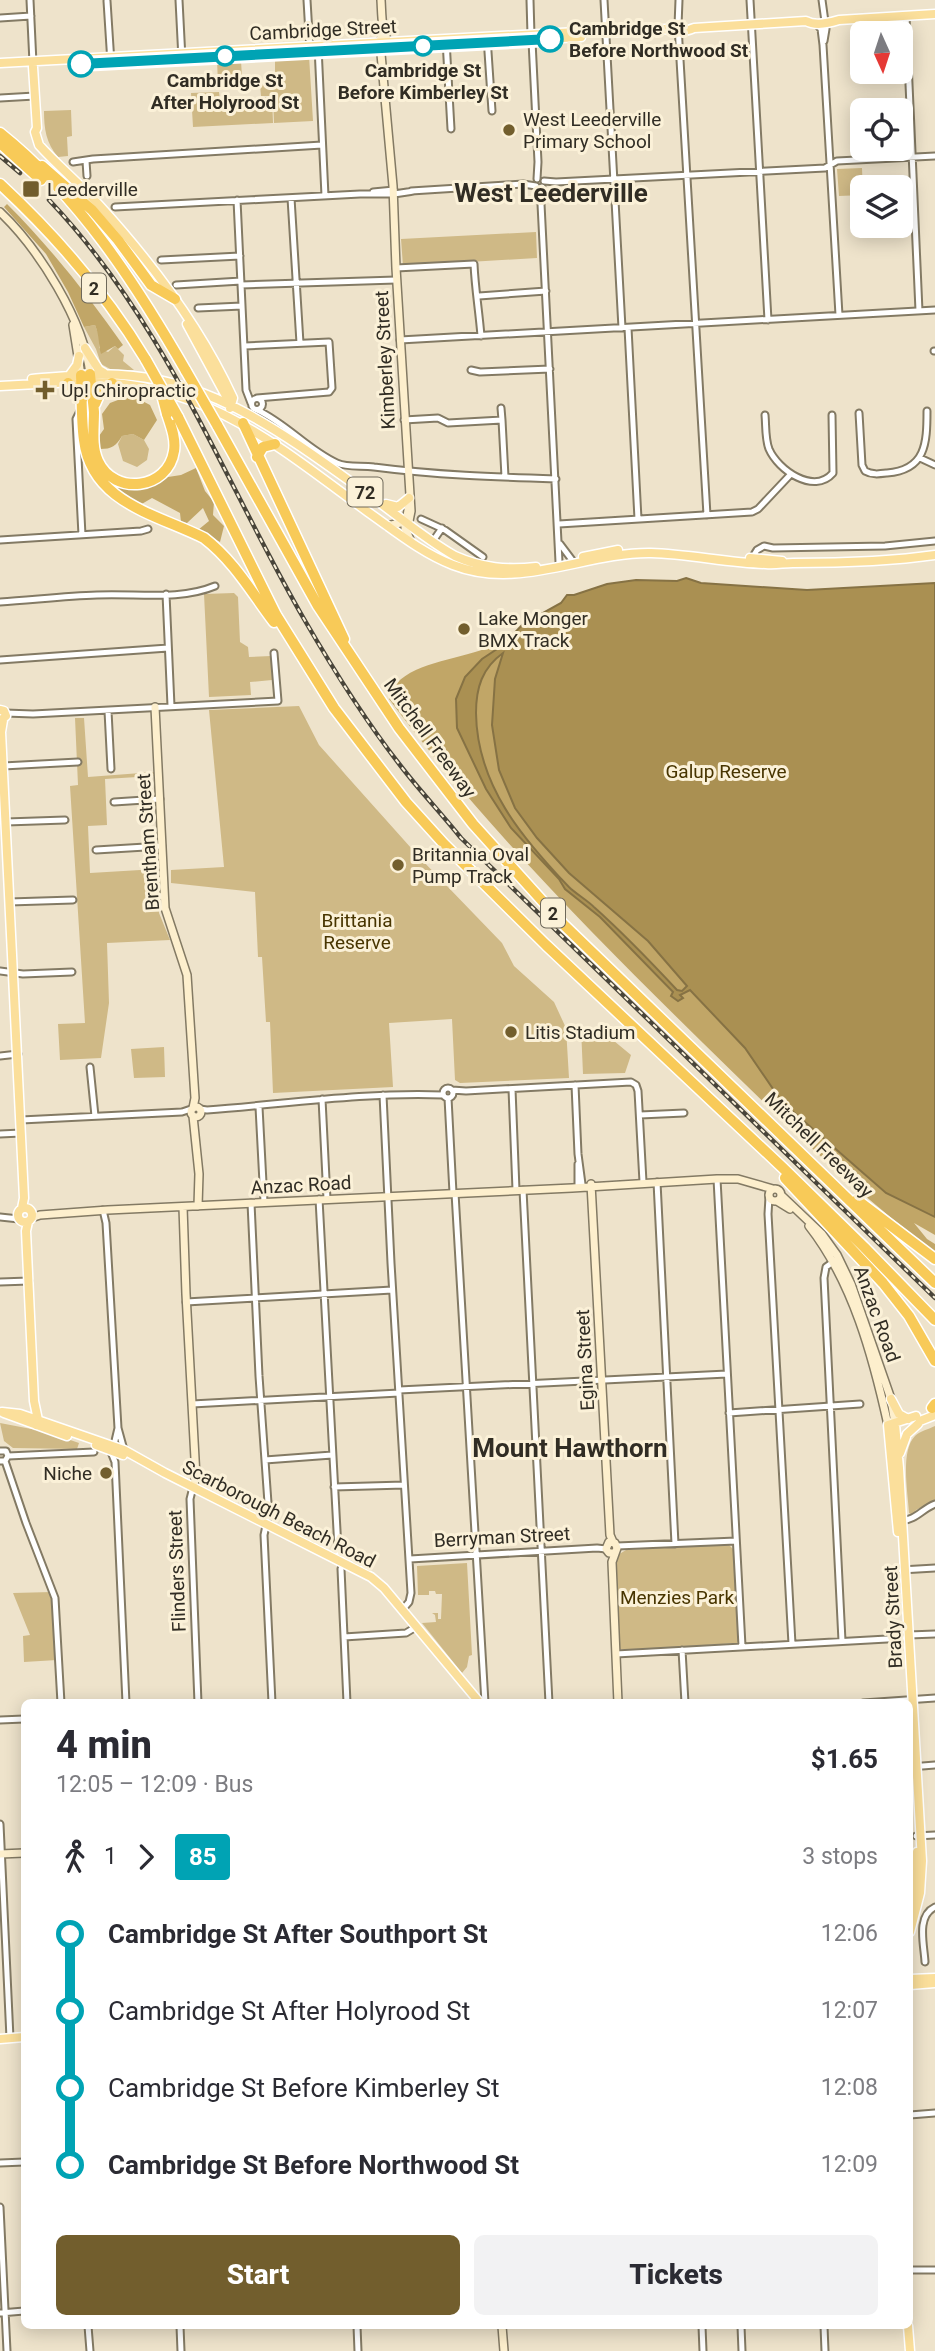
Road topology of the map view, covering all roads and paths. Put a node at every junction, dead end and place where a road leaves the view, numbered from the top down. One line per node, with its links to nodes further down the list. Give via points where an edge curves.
1 (30, 0): 12 (street)
2 (179, 0): 24 (street)
3 (307, 0): 23 (street)
4 (381, 0): 22 (street, Kimberley Street)
5 (530, 0): 19 (street)
6 (604, 0): 18 (street)
7 (679, 0): 17 (street)
8 (750, 0): 16 (street)
9 (822, 0): 15 (street)
10 (107, 1): 25 (street)
11 (935, 14): 13 (main road, Cambridge Street)
12 (31, 16): 14 (street); 26 (street)
13 (905, 16): 15 (main road, Cambridge Street); 30 (street)
14 (0, 18)
15 (821, 21): 16 (main road, Cambridge Street); 42 (street)
16 (751, 24): 17 (main road, Cambridge Street); 43 (street)
17 (681, 28): 18 (main road, Cambridge Street); 44 (street)
18 (606, 33): 19 (main road, Cambridge Street); 46 (street)
19 (531, 38): 20 (main road, Cambridge Street); 20 (main road, Cambridge Street); 47 (street)
20 (488, 40): 21 (main road, Cambridge Street); 31 (street)
21 (446, 42): 22 (main road, Cambridge Street); 32 (street)
22 (384, 45): 23 (main road, Cambridge Street); 49 (street, Kimberley Street)
23 (314, 49): 24 (main road, Cambridge Street); 35 (street)
24 (182, 56): 25 (main road, Cambridge Street)
25 (110, 60): 26 (main road, Cambridge Street)
26 (33, 64): 27 (main road, Cambridge Street); 28 (main road)
27 (0, 66)
28 (35, 96): 29 (street); 55 (main road, via 39,145)
29 (0, 98)
30 (909, 98)
31 (492, 111)
32 (451, 129)
33 (0, 133): 34 (highway, Mitchell Freeway / 2)
34 (6, 143): 59 (highway, via 52,173 92,210); 139 (highway, Mitchell Freeway / 2, bridge, via 88,223 141,296 293,565)
35 (322, 145): 39 (street); 50 (street)
36 (935, 156): 37 (street)
37 (913, 157)
38 (850, 160): 42 (street)
39 (86, 161): 41 (street); 45 (street)
40 (912, 161): 71 (street)
41 (73, 162)
42 (830, 164): 43 (street); 72 (street)
43 (760, 171): 44 (street); 73 (street)
44 (688, 175): 46 (street); 74 (street)
45 (87, 176)
46 (614, 179): 47 (street); 75 (street)
47 (540, 183): 49 (street); 65 (street)
48 (0, 184): 88 (highway, 2, bridge, via 82,272)
49 (392, 192): 50 (street); 58 (street, Kimberley Street)
50 (325, 196): 51 (street)
51 (291, 198): 52 (street); 61 (street)
52 (237, 200): 53 (street); 56 (street)
53 (114, 207)
54 (0, 212): 81 (street, via 39,256 66,305)
55 (132, 244): 59 (main road); 67 (main road)
56 (240, 256): 57 (street); 62 (street)
57 (161, 260)
58 (396, 268): 60 (street, Kimberley Street); 66 (street, via 474,264)
59 (147, 276): 64 (highway)
60 (396, 280): 61 (street); 78 (street, Kimberley Street)
61 (296, 282): 62 (street); 79 (street)
62 (241, 283): 63 (street); 68 (street)
63 (176, 285)
64 (164, 292): 67 (highway); 84 (main road)
65 (545, 292): 66 (street); 76 (street)
66 (479, 296): 77 (street)
67 (175, 299): 96 (main road, via 209,349)
68 (242, 306): 69 (street); 80 (street)
69 (198, 308)
70 (935, 310): 71 (street)
71 (919, 311): 72 (street)
72 (839, 315): 73 (street)
73 (768, 320): 74 (street)
74 (697, 324): 75 (street); 113 (street)
75 (625, 328): 76 (street); 115 (street)
76 (548, 332): 77 (street); 82 (street)
77 (481, 336): 78 (street)
78 (400, 340): 101 (street, Kimberley Street)
79 (300, 343): 80 (street); 91 (street, via 329,342 332,388)
80 (245, 346): 91 (street, via 246,390)
81 (82, 352): 85 (street); 86 (main road); 87 (main road)
82 (550, 369): 83 (street); 110 (street)
83 (471, 370)
84 (217, 377): 90 (main road, via 215,386); 96 (main road)
85 (86, 378): 86 (main road, 72); 87 (main road, 72); 93 (highway); 93 (highway)
86 (109, 378): 90 (main road, 72, via 135,376); 93 (highway); 95 (main road, 72, via 174,394)
87 (68, 379): 89 (main road, 72); 93 (highway)
88 (158, 381): 93 (highway, bridge, via 174,445 170,464 159,477 132,485 106,472 95,453); 138 (highway, 2, bridge, via 258,583)
89 (0, 383)
90 (200, 392): 96 (main road, 72)
91 (258, 401): 100 (street); 100 (street, via 257,410)
92 (501, 408): 102 (street)
93 (84, 409): 121 (street); 138 (highway, via 87,456 103,486 122,500 204,538 223,554)
94 (927, 411): 105 (street)
95 (221, 412): 96 (main road, 72); 96 (main road)
96 (238, 412): 103 (main road, 72); 104 (highway); 111 (main road, 72, via 283,435)
97 (859, 413): 105 (street, via 866,472 901,472)
98 (765, 415): 108 (street, via 769,449)
99 (832, 415): 108 (street, via 832,475 804,480)
100 (274, 419): 107 (street, via 338,464)
101 (404, 420): 102 (street); 107 (street, Kimberley Street)
102 (502, 420): 109 (street)
103 (275, 444): 104 (highway, via 263,447); 118 (main road, 72)
104 (257, 457): 139 (highway)
105 (920, 458): 106 (street)
106 (935, 465)
107 (408, 472): 109 (street); 112 (street, Kimberley Street)
108 (790, 475): 113 (street, via 755,511)
109 (505, 477): 110 (street)
110 (556, 480): 117 (street)
111 (368, 494): 112 (main road, via 398,507); 116 (main road, 72)
112 (409, 501): 116 (street, Kimberley Street, via 411,519)
113 (707, 515): 115 (street)
114 (421, 519): 119 (street)
115 (638, 519): 117 (street)
116 (407, 522): 118 (street); 123 (main road, 72); 125 (street, Kimberley Street, via 406,533)
117 (559, 524): 126 (street)
118 (387, 526): 125 (main road, 72)
119 (442, 528): 123 (street); 128 (street)
120 (148, 529): 121 (street)
121 (82, 535): 122 (street)
122 (0, 541)
123 (433, 541): 131 (main road, 72, via 470,562 494,568)
124 (935, 541): 130 (street, via 885,546 764,546)
125 (412, 542): 130 (main road, 72, via 453,565 489,574 531,573 625,554)
126 (560, 544): 129 (street); 131 (street)
127 (935, 555): 130 (main road, 72, via 777,565)
128 (483, 557)
129 (572, 559): 130 (main road, 72, via 655,548); 131 (main road, 72)
130 (751, 560)
131 (559, 562)
132 (215, 586): 133 (street, via 201,592)
133 (166, 594): 134 (street); 135 (street)
134 (0, 602)
135 (168, 648): 137 (street); 140 (street)
136 (274, 653): 140 (street, via 278,701)
137 (0, 660)
138 (304, 662): 168 (highway, 2, via 393,786 435,834)
139 (354, 662): 180 (highway, Mitchell Freeway / 2, via 423,762 520,878)
140 (172, 706): 141 (street)
141 (155, 707): 142 (street); 147 (street, Brentham Street)
142 (108, 710): 143 (street); 146 (street)
143 (2, 717): 145 (main road)
144 (78, 762): 145 (street)
145 (3, 766): 149 (main road)
146 (111, 769)
147 (160, 799): 148 (street); 152 (street, Brentham Street)
148 (114, 802)
149 (3, 803): 151 (main road)
150 (65, 820): 151 (street)
151 (6, 822): 153 (main road)
152 (162, 846): 154 (street); 170 (street, Brentham Street, via 165,908 187,975)
153 (4, 849): 156 (main road)
154 (96, 850)
155 (73, 900): 156 (street)
156 (9, 902): 158 (main road)
157 (0, 971): 158 (street)
158 (14, 972): 159 (street); 160 (main road)
159 (72, 972)
160 (18, 1054): 161 (street); 174 (main road)
161 (0, 1055)
162 (90, 1067): 173 (street)
163 (575, 1085): 164 (street); 172 (street, via 631,1082 636,1085); 181 (street, Egina Street, via 579,1161)
164 (512, 1088): 165 (street); 183 (street)
165 (448, 1093): 166 (street); 184 (street)
166 (383, 1095): 167 (street); 186 (street)
167 (322, 1099): 169 (street); 187 (street)
168 (715, 1104): 204 (highway, 2); 205 (highway, via 883,1283)
169 (259, 1107): 170 (street); 188 (street)
170 (197, 1112): 173 (street); 190 (street, Brentham Street)
171 (684, 1113): 172 (street)
172 (640, 1115): 178 (street)
173 (95, 1116): 174 (street)
174 (21, 1120): 175 (main road)
175 (21, 1133): 176 (street); 193 (main road)
176 (0, 1134)
177 (717, 1179): 179 (street, Anzac Road); 185 (street, Anzac Road, via 738,1179); 206 (street)
178 (643, 1182): 179 (street, Anzac Road); 181 (street, Anzac Road)
179 (657, 1182): 207 (street)
180 (833, 1184): 196 (highway); 199 (highway, Mitchell Freeway / 2)
181 (586, 1185): 182 (street, Anzac Road); 182 (street, Anzac Road); 208 (street, Egina Street)
182 (564, 1187): 183 (street, Anzac Road)
183 (520, 1190): 184 (street, Anzac Road); 209 (street)
184 (454, 1193): 186 (street, Anzac Road); 210 (street)
185 (774, 1196): 195 (street, Anzac Road, via 809,1220); 218 (street, via 770,1218)
186 (389, 1197): 187 (street, Anzac Road); 200 (street)
187 (323, 1199): 188 (street, Anzac Road); 201 (street)
188 (264, 1202): 189 (street, Anzac Road)
189 (251, 1203): 190 (street, Anzac Road); 202 (street)
190 (200, 1205): 191 (street, Anzac Road)
191 (181, 1207): 192 (street, Anzac Road); 203 (street, Flinders Street)
192 (106, 1210): 193 (street, Anzac Road); 224 (street)
193 (26, 1215): 194 (street, Anzac Road); 197 (main road)
194 (0, 1217)
195 (836, 1259): 213 (street, Anzac Road, via 851,1284); 217 (street, via 824,1274); 223 (street, Anzac Road)
196 (935, 1259)
197 (29, 1281): 198 (street); 222 (main road)
198 (0, 1282)
199 (935, 1283)
200 (393, 1290): 201 (street); 211 (street)
201 (324, 1294): 202 (street); 212 (street)
202 (256, 1298): 203 (street); 214 (street)
203 (186, 1302): 215 (street, Flinders Street)
204 (935, 1320)
205 (935, 1361)
206 (727, 1374): 207 (street); 220 (street)
207 (667, 1376): 208 (street); 239 (street)
208 (601, 1380): 209 (street); 240 (street, Egina Street)
209 (534, 1383): 210 (street); 241 (street)
210 (466, 1388): 211 (street); 242 (street)
211 (399, 1391): 212 (street); 232 (street)
212 (329, 1396): 214 (street); 228 (street)
213 (891, 1399): 221 (main road, via 899,1414); 223 (street, Anzac Road)
214 (261, 1400): 215 (street); 230 (street)
215 (192, 1404): 233 (street, Flinders Street)
216 (860, 1404): 217 (street)
217 (830, 1407): 218 (street); 252 (street)
218 (779, 1410): 220 (street); 253 (street)
219 (1, 1411): 222 (main road, Scarborough Beach Road)
220 (729, 1413): 238 (street)
221 (923, 1416): 223 (main road); 231 (main road, via 904,1440)
222 (34, 1421): 227 (main road, Scarborough Beach Road)
223 (892, 1427): 231 (main road, Brady Street); 236 (main road, Brady Street)
224 (118, 1428): 227 (street); 227 (street)
225 (0, 1450): 229 (street, via 6,1451)
226 (94, 1452): 229 (street)
227 (117, 1452): 233 (main road, Scarborough Beach Road); 259 (street)
228 (332, 1455): 230 (street); 234 (street)
229 (5, 1459): 258 (street, via 55,1598)
230 (265, 1460): 237 (street)
231 (899, 1463): 236 (main road, Brady Street)
232 (404, 1485): 234 (street); 243 (street)
233 (193, 1487): 237 (main road, Scarborough Beach Road); 260 (street, Flinders Street, via 190,1509)
234 (334, 1487): 244 (street)
235 (935, 1504): 236 (street, via 914,1519)
236 (900, 1521): 246 (main road, Brady Street)
237 (266, 1524): 244 (main road, Scarborough Beach Road); 261 (street)
238 (736, 1541): 239 (street, Berryman Street); 254 (street)
239 (676, 1544): 240 (street, Berryman Street)
240 (611, 1546): 241 (street, Berryman Street); 256 (street, Egina Street)
241 (542, 1551): 242 (street, Berryman Street); 265 (street)
242 (476, 1555): 243 (street, Berryman Street); 264 (street)
243 (410, 1559): 247 (street, via 411,1593)
244 (339, 1561): 247 (main road, Scarborough Beach Road, via 379,1583); 250 (street)
245 (935, 1568): 246 (street)
246 (903, 1570): 251 (main road, Brady Street)
247 (402, 1610): 248 (main road, Scarborough Beach Road)
248 (416, 1627): 250 (street, via 406,1633); 263 (main road, Scarborough Beach Road)
249 (935, 1634): 251 (street)
250 (344, 1637): 262 (street)
251 (907, 1637): 252 (street); 268 (main road, Brady Street)
252 (842, 1641): 253 (street)
253 (792, 1644): 254 (street)
254 (742, 1647): 255 (street)
255 (682, 1650): 256 (street); 267 (street)
256 (616, 1654): 266 (street, Egina Street)
257 (935, 1698): 269 (street)
258 (61, 1699)
259 (126, 1699)
260 (198, 1699)
261 (271, 1699)
262 (347, 1699)
263 (479, 1699)
264 (482, 1699)
265 (549, 1699)
266 (618, 1699)
267 (685, 1699)
268 (910, 1699)
269 (913, 1701)
270 (21, 1719): 271 (street)
271 (0, 1720)
272 (935, 1765): 273 (street)
273 (913, 1767): 276 (main road, Brady Street)
274 (0, 1824): 278 (street)
275 (935, 1835): 276 (street)
276 (919, 1836): 279 (main road, Brady Street); 281 (main road, Brady Street, via 920,1893)
277 (21, 1853): 278 (street)
278 (1, 1854): 288 (street)
279 (913, 1892)
280 (935, 1907): 282 (street, via 927,1910 923,1919)
281 (913, 1920)
282 (925, 1962)
283 (935, 1978): 284 (main road)
284 (913, 1979)
285 (913, 1979): 286 (main road)
286 (935, 1983)
287 (21, 2037): 288 (main road)
288 (10, 2038): 289 (main road)
289 (0, 2039)
290 (935, 2113): 291 (street)
291 (913, 2115)
292 (21, 2162): 293 (street)
293 (0, 2164)
294 (0, 2207): 298 (street)
295 (913, 2270): 296 (street)
296 (935, 2270)
297 (21, 2311): 298 (street)
298 (3, 2312): 307 (street)
299 (88, 2329): 308 (street)
300 (180, 2329): 309 (street)
301 (357, 2329): 310 (street)
302 (505, 2329): 311 (street)
303 (702, 2329): 312 (street)
304 (741, 2329): 313 (street)
305 (824, 2329): 314 (street)
306 (908, 2329): 315 (main road)
307 (7, 2351)
308 (90, 2351)
309 (181, 2351)
310 (358, 2351)
311 (506, 2351)
312 (703, 2351)
313 (742, 2351)
314 (825, 2351)
315 (909, 2351)

